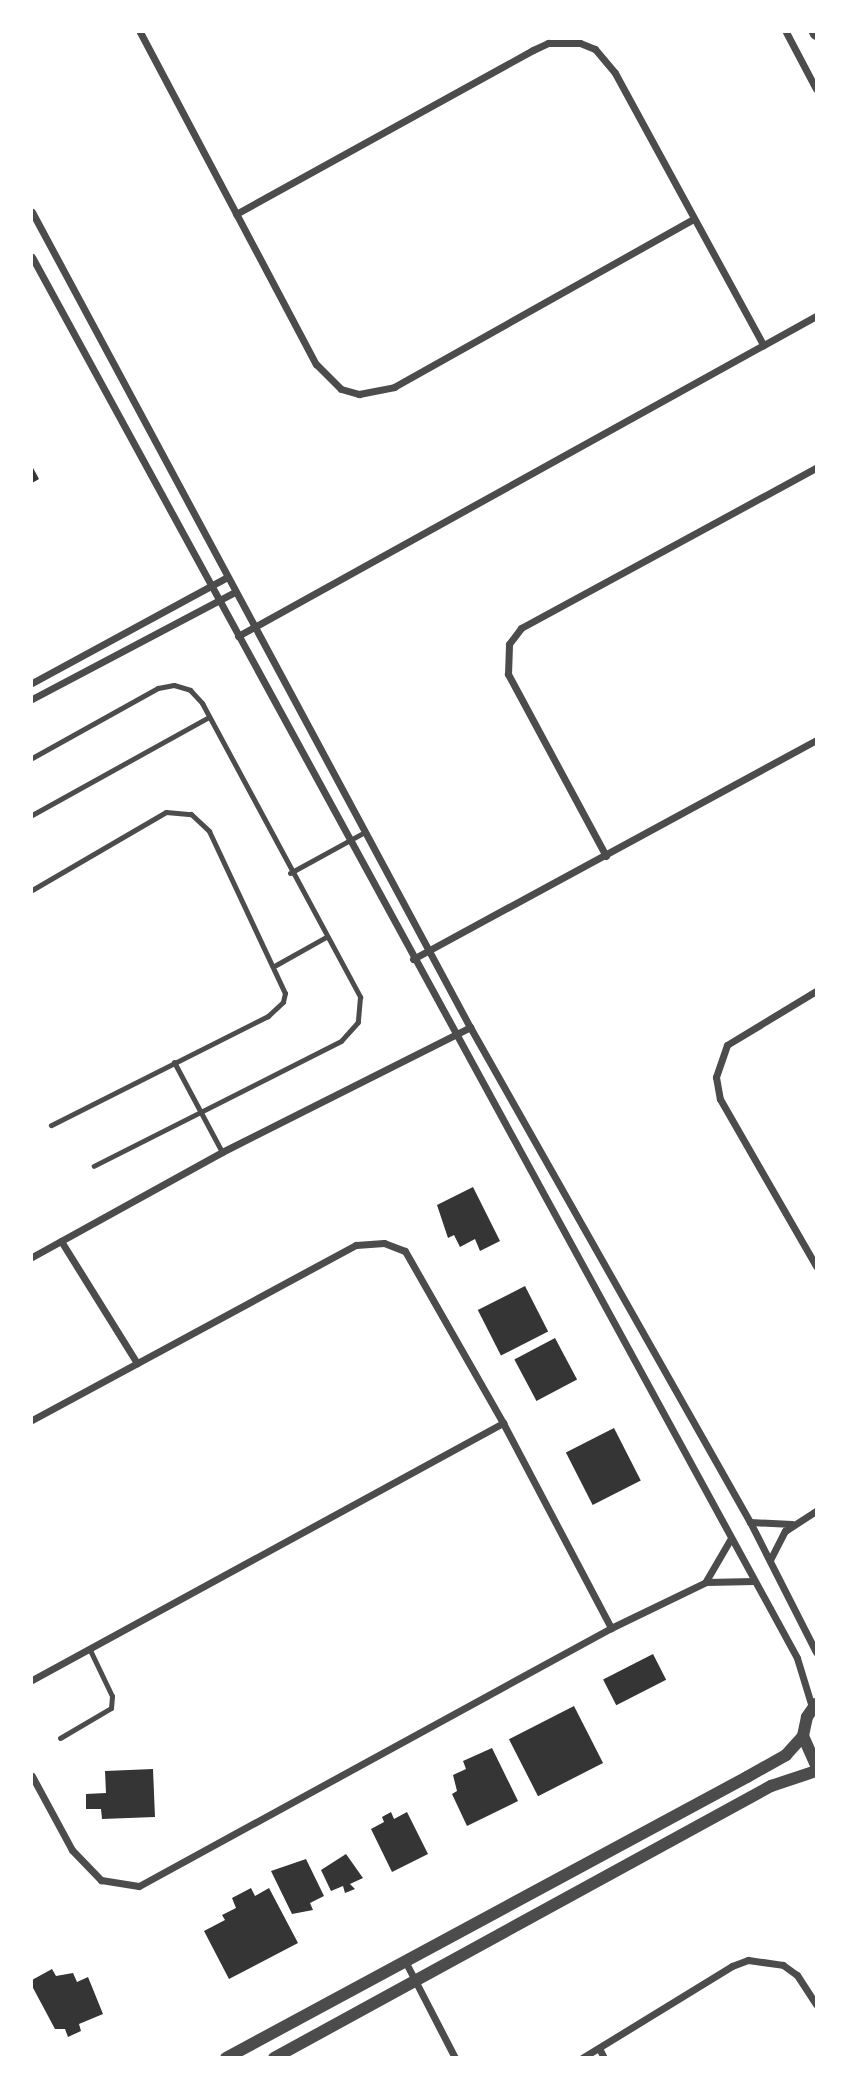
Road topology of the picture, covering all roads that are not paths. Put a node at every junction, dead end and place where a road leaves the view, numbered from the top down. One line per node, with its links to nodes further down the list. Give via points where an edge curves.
1 (140, 32): 5 (street)
2 (786, 32): 3 (street)
3 (817, 89)
4 (32, 212): 11 (street)
5 (236, 214): 6 (street, via 533,50 564,40 594,49 607,59); 6 (street, via 316,364 341,389 359,394 394,387)
6 (693, 219): 9 (street)
7 (32, 257): 12 (street)
8 (817, 316): 9 (street)
9 (763, 345): 15 (street)
10 (817, 468): 25 (street, via 521,628 509,644 506,664 512,684)
11 (227, 577): 12 (street); 13 (street)
12 (211, 586): 14 (street); 17 (street)
13 (235, 592): 14 (street); 15 (street)
14 (219, 601): 16 (street); 18 (street)
15 (254, 627): 16 (street); 23 (street)
16 (238, 636): 24 (street)
17 (32, 683)
18 (32, 699)
19 (209, 717): 21 (lane, via 190,690 166,685); 22 (lane); 26 (lane)
20 (817, 740): 25 (street)
21 (32, 758)
22 (32, 815)
23 (365, 832): 24 (lane); 29 (street)
24 (349, 840): 26 (lane); 30 (street)
25 (606, 856): 29 (street)
26 (290, 873): 28 (lane)
27 (32, 891): 31 (lane, via 166,812 191,814 209,831)
28 (326, 937): 31 (lane); 36 (lane, via 360,997 358,1022 351,1033)
29 (429, 950): 30 (street); 33 (street)
30 (413, 959): 34 (street)
31 (276, 965): 35 (lane, via 285,993 276,1011)
32 (817, 990): 42 (street, via 727,1045 716,1077 726,1109)
33 (470, 1027): 34 (street); 48 (street)
34 (454, 1034): 38 (street); 50 (street)
35 (174, 1062): 36 (lane); 37 (lane)
36 (200, 1109): 38 (lane); 39 (lane)
37 (51, 1125)
38 (222, 1152): 40 (street)
39 (94, 1166)
40 (61, 1241): 41 (street); 44 (street)
41 (32, 1257)
42 (814, 1257): 43 (street)
43 (817, 1266)
44 (137, 1363): 45 (street); 46 (street, via 356,1245 384,1243 405,1251)
45 (32, 1420)
46 (503, 1423): 54 (street); 55 (street)
47 (817, 1511): 49 (street)
48 (750, 1522): 49 (street); 51 (street)
49 (793, 1524): 51 (street, via 778,1539)
50 (730, 1540): 52 (street); 53 (street)
51 (770, 1560): 56 (street)
52 (754, 1581): 53 (street); 58 (street, via 800,1666)
53 (706, 1582): 54 (street)
54 (611, 1628): 63 (street, via 139,1886 101,1880 72,1850)
55 (89, 1648): 57 (street); 60 (lane, via 112,1696 111,1708)
56 (817, 1652)
57 (32, 1680)
58 (814, 1706): 59 (street)
59 (803, 1736): 61 (street); 64 (street, via 786,1755 747,1777)
60 (60, 1738)
61 (817, 1765)
62 (817, 1771): 65 (street, via 771,1786)
63 (32, 1776)
64 (404, 1959): 65 (street); 68 (street)
65 (415, 1980): 69 (street); 70 (street)
66 (817, 2004): 67 (street, via 797,1975 783,1965 748,1960)
67 (599, 2048): 71 (street); 72 (street)
68 (226, 2057)
69 (274, 2057)
70 (455, 2057)
71 (582, 2057)
72 (604, 2057)

